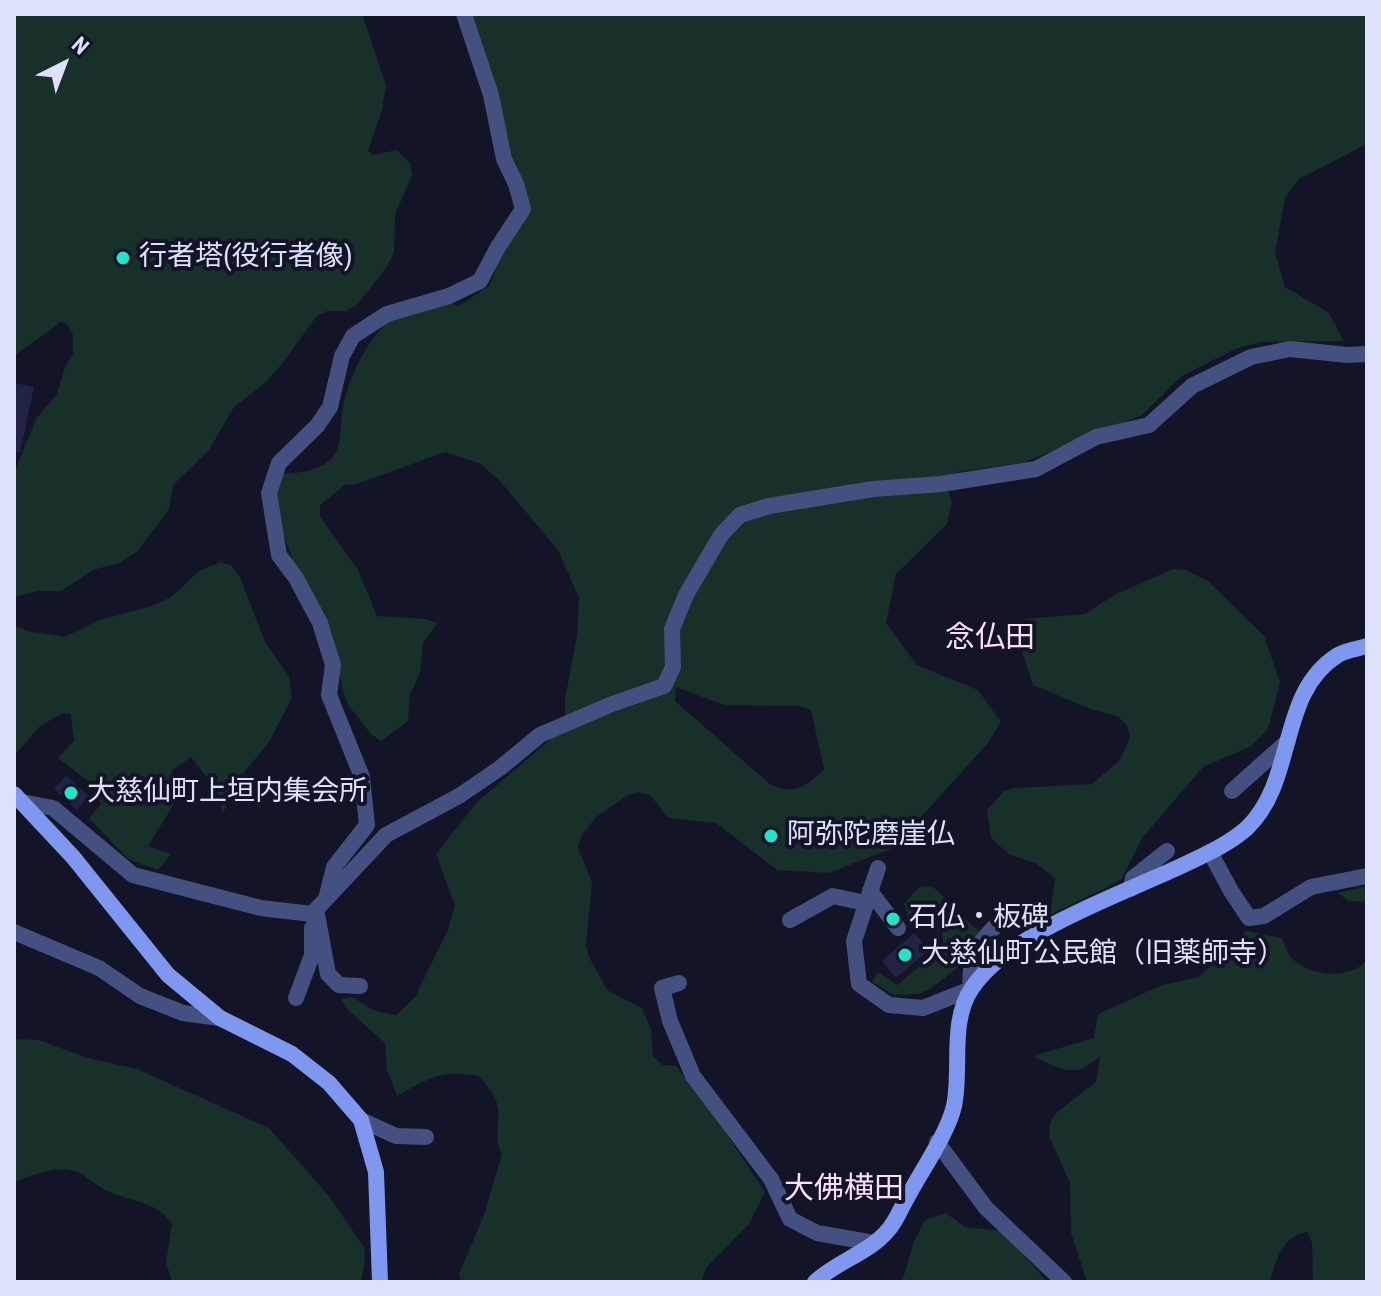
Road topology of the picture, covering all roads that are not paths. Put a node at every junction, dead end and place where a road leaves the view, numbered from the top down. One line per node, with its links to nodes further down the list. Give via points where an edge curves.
1 (464, 14): 13 (street, via 523,209 480,281 387,314 353,336 342,356 330,407 279,463 269,493 279,555 320,623 333,665 329,695 362,777 367,825 334,867)
2 (1367, 354): 13 (street, via 1290,349 1251,357 1192,386 1149,425 1096,437 1036,469 873,489 740,515 721,535 686,595 672,629 673,667 664,686 540,735 459,796 386,835)
3 (1367, 646): 4 (main road, via 1341,654 1318,671 1302,694)
4 (1288, 741): 5 (street); 8 (main road, via 1263,809 1246,829)
5 (1232, 791)
6 (18, 798): 13 (street, via 53,808 133,875 261,908); 22 (main road, via 168,975)
7 (1167, 851): 11 (street, via 1133,878)
8 (1210, 852): 10 (street, via 1249,918 1264,916 1311,887); 11 (main road)
9 (878, 868): 12 (street)
10 (1367, 876)
11 (1131, 889): 20 (main road, via 1044,929 995,962)
12 (868, 897): 15 (street, via 833,896); 16 (street); 20 (street, via 854,941 859,984 889,1005 923,1008)
13 (318, 908): 19 (street, via 328,974 339,985); 21 (street, via 312,955)
14 (1009, 912): 20 (street, via 980,942 969,969)
15 (790, 920)
16 (898, 928)
17 (14, 932): 22 (street, via 99,968 140,996 183,1013)
18 (679, 983): 26 (street, via 662,988 693,1076 771,1179 790,1219 817,1233)
19 (360, 986)
20 (971, 989): 25 (main road, via 959,1017 953,1108)
21 (296, 998)
22 (220, 1018): 23 (main road, via 292,1054 329,1083)
23 (361, 1120): 24 (street, via 396,1136); 27 (main road, via 376,1172)
24 (426, 1137)
25 (937, 1142): 26 (main road, via 889,1229); 29 (street, via 986,1208)
26 (874, 1243): 28 (main road)
27 (380, 1282)
28 (815, 1282)
29 (1064, 1282)

